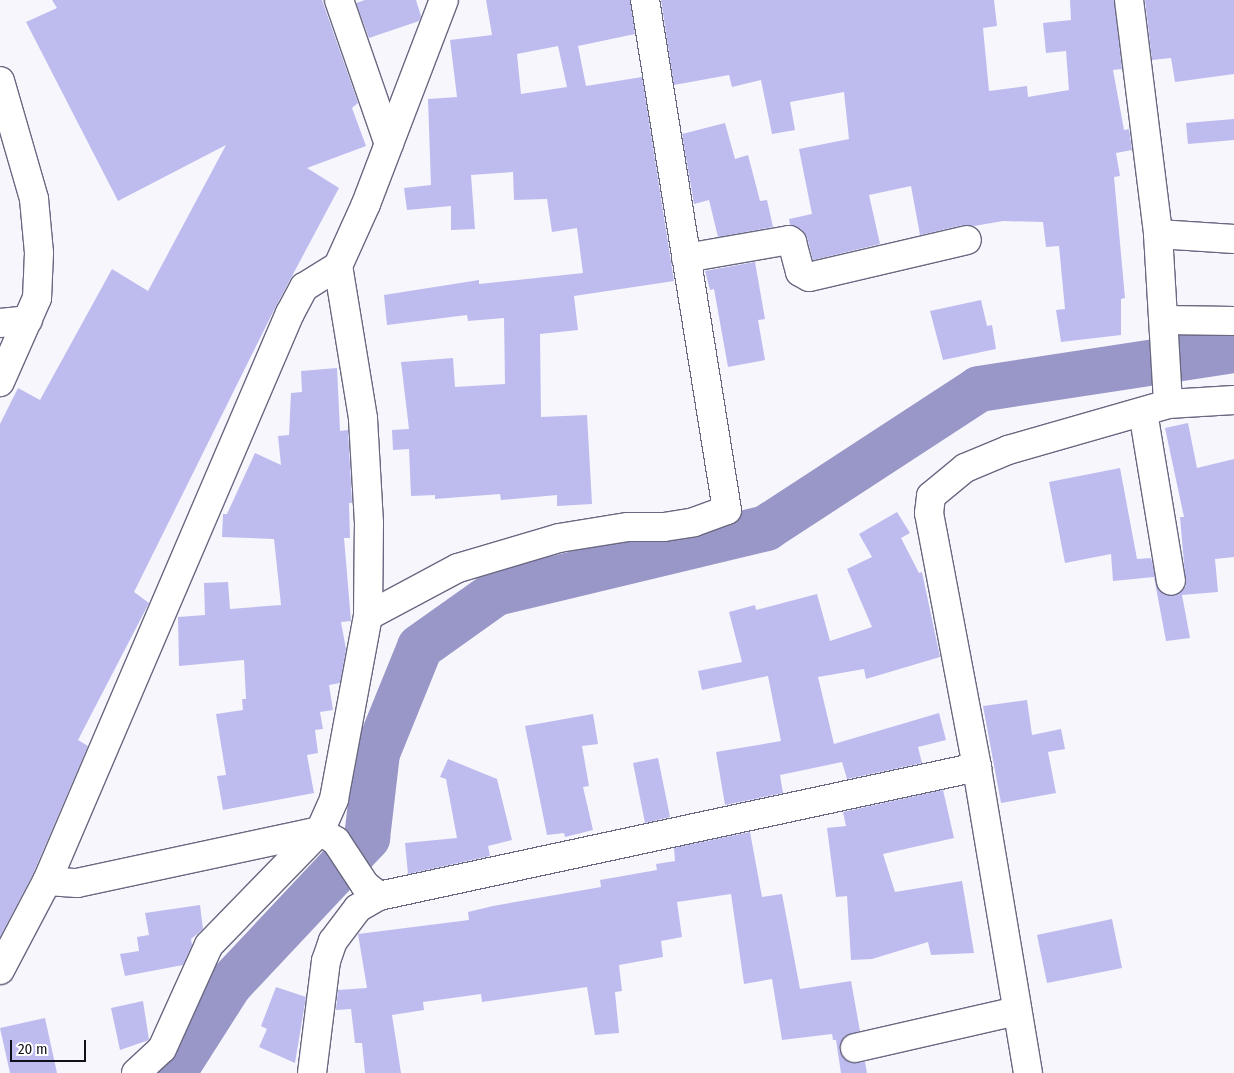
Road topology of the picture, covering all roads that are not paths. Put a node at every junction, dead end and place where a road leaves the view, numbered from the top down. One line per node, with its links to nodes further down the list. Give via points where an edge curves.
1 (339, 0): 6 (street)
2 (444, 0): 6 (street)
3 (645, 0): 10 (street)
4 (1129, 0): 7 (street)
5 (0, 81): 12 (street, via 34,199 39,253 37,298)
6 (389, 144): 11 (street)
7 (1158, 234): 8 (street); 15 (street)
8 (1234, 239)
9 (967, 240): 10 (street, via 809,277 800,272 792,242 788,240)
10 (686, 258): 20 (street, via 727,510 679,524 628,527 559,538 458,568)
11 (338, 266): 20 (street, via 363,418 369,523); 23 (street, via 304,288 290,313)
12 (28, 320): 14 (street); 16 (street)
13 (1234, 322): 15 (street)
14 (0, 323)
15 (1165, 328): 18 (street)
16 (0, 382)
17 (1234, 400): 18 (street)
18 (1159, 402): 19 (street); 21 (street, via 1008,450 965,468 931,496 929,513)
19 (1171, 581)
20 (368, 616): 22 (street)
21 (977, 767): 24 (street); 26 (street)
22 (328, 836): 23 (street, via 77,883); 24 (street); 28 (street, via 209,946 162,1049)
23 (47, 881): 25 (street)
24 (372, 890): 29 (street, via 333,941 326,961)
25 (0, 970)
26 (1017, 1011): 27 (street); 30 (street)
27 (854, 1048)
28 (136, 1073)
29 (312, 1073)
30 (1028, 1073)

